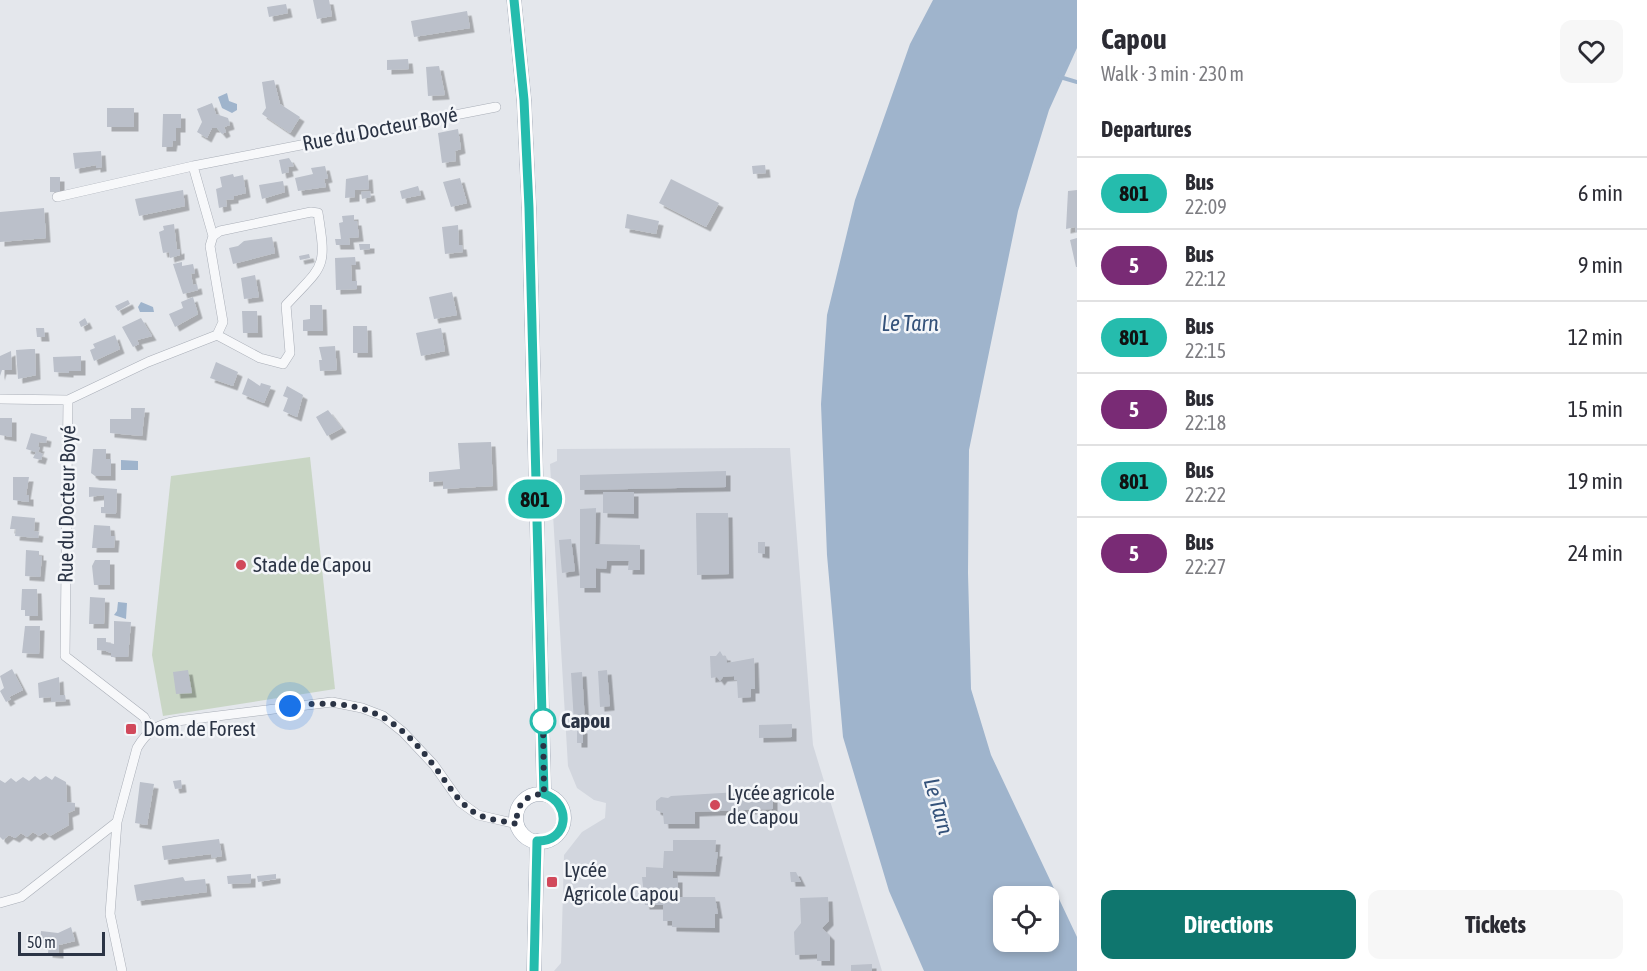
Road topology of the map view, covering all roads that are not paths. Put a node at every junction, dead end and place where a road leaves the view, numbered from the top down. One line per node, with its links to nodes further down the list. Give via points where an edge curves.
1 (514, 0): 10 (main road, via 529,200)
2 (496, 107): 3 (street, Rue du Docteur Boyé)
3 (193, 166): 4 (street, Rue du Docteur Boyé); 5 (street)
4 (57, 197)
5 (213, 236): 6 (street, via 210,246 223,322); 6 (street, via 220,231 318,213 325,254 320,268 286,305 290,353 283,364 260,358)
6 (217, 335): 8 (street, Rue du Docteur Boyé)
7 (0, 399): 8 (street)
8 (68, 400): 9 (street, Rue du Docteur Boyé, via 65,656 144,717)
9 (151, 730): 11 (street, via 137,748); 12 (street, via 177,721 345,703 383,717 403,732 434,765 460,802 478,815)
10 (544, 794): 12 (main road, via 522,802); 13 (main road, via 558,801 564,823 555,836)
11 (117, 822): 14 (street, via 21,897); 15 (street, via 110,914)
12 (517, 824): 13 (main road, via 526,837)
13 (537, 841): 16 (main road)
14 (0, 903)
15 (122, 971)
16 (534, 971)

